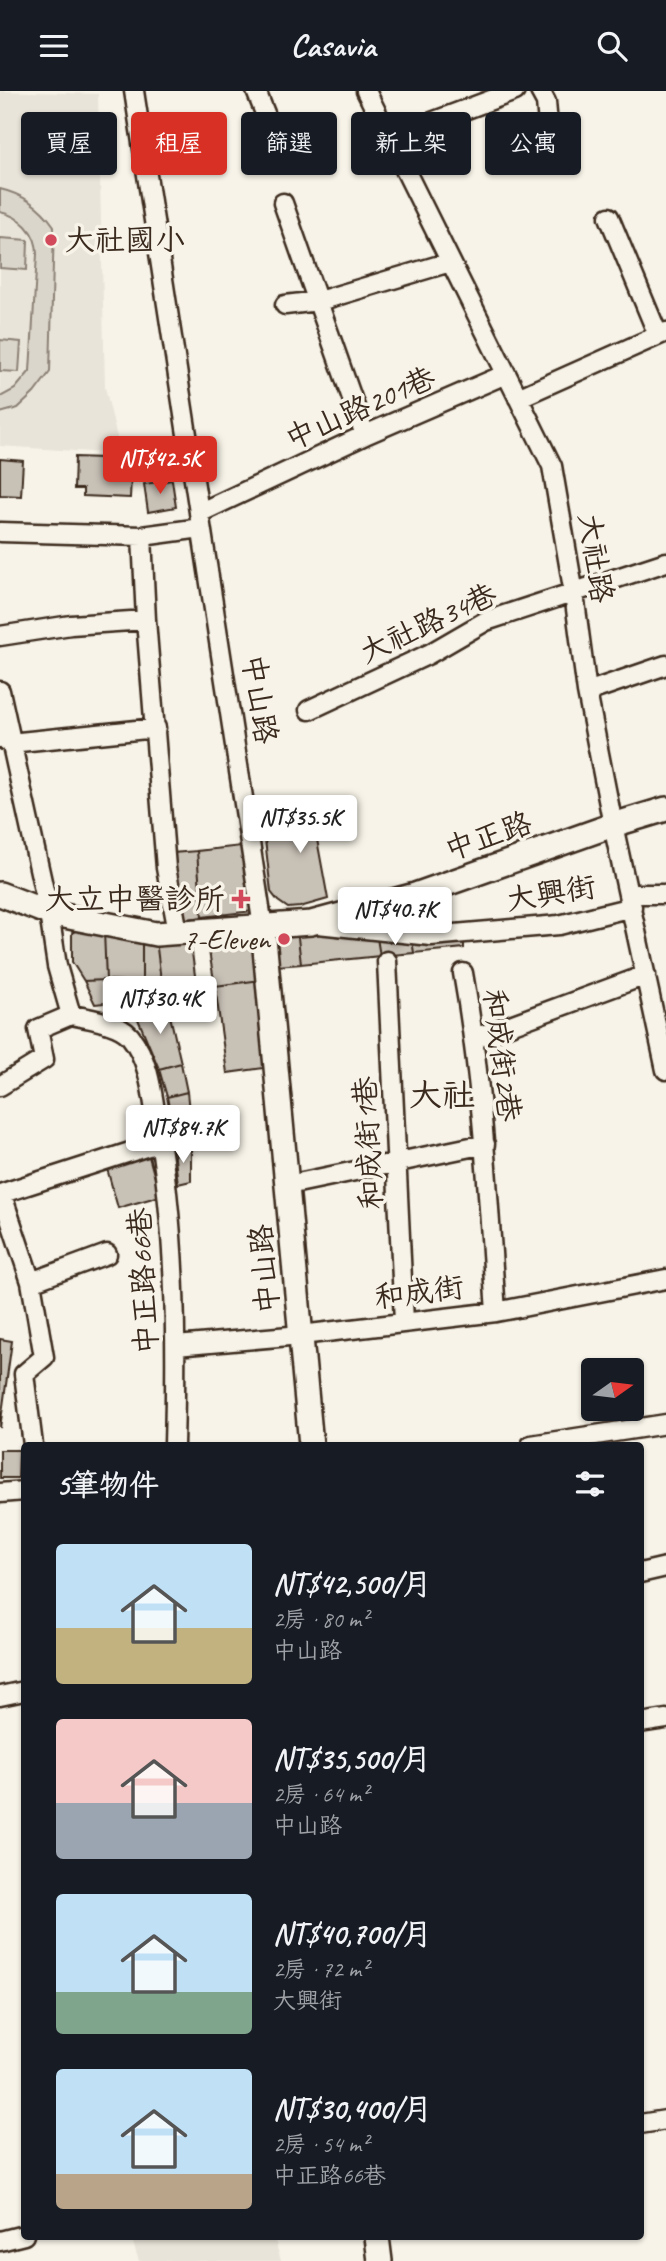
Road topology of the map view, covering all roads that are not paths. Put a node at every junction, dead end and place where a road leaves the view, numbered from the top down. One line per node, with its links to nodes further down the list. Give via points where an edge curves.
1 (134, 91): 20 (street, 中山路)
2 (256, 91): 6 (street)
3 (366, 91): 7 (street, 大社路)
4 (515, 91): 8 (street)
5 (540, 91): 9 (street)
6 (264, 112)
7 (376, 112)
8 (459, 112)
9 (547, 112)
10 (407, 175): 13 (street, 大社路)
11 (283, 203): 14 (street)
12 (609, 216): 16 (street)
13 (450, 262): 14 (street); 17 (street, 大社路)
14 (319, 301): 15 (street); 19 (street)
15 (285, 305)
16 (662, 334): 18 (street)
17 (506, 374): 18 (street, 大社路); 19 (street, 中山路201巷)
18 (518, 398): 24 (street, 大社路, via 552,466)
19 (365, 435): 20 (street, 中山路201巷)
20 (200, 520): 22 (street, 中山路201巷); 40 (street, 中山路)
21 (0, 532): 22 (street, 中山路201巷)
22 (142, 536): 25 (street)
23 (666, 562): 24 (street, 大社路34巷)
24 (574, 594): 29 (street, 大社路); 30 (street, 大社路34巷, via 486,621 429,654)
25 (146, 620): 26 (street); 31 (street)
26 (0, 636)
27 (666, 665): 29 (street)
28 (0, 691): 32 (street)
29 (587, 692): 34 (street, 大社路)
30 (309, 710)
31 (156, 728): 32 (street); 41 (street, via 166,868)
32 (5, 740): 38 (street)
33 (666, 809): 34 (main road, 中正路)
34 (613, 825): 37 (street, 大社路); 39 (main road, 中正路, via 415,895)
35 (0, 894): 38 (main road, 中正路)
36 (666, 894): 37 (street, 大興街)
37 (631, 900): 39 (street, 大興街, via 559,925 431,936); 44 (street, 大社路)
38 (49, 913): 41 (main road, 中正路, via 156,933); 45 (street)
39 (311, 923): 40 (main road, 中正路)
40 (263, 927): 41 (main road, 中正路); 52 (main road, 中山路)
41 (178, 932)
42 (387, 961): 51 (street, 和成街1巷)
43 (463, 973): 46 (street, 和成街2巷)
44 (646, 975): 46 (street); 47 (street, 大社路)
45 (71, 1015): 48 (street, via 38,1029 44,1059); 49 (street, 中正路66巷, via 98,1019 129,1034 144,1062)
46 (475, 1038): 50 (street, 和成街2巷)
47 (666, 1070)
48 (0, 1086)
49 (161, 1142): 53 (street); 60 (street, 中正路66巷, via 171,1225)
50 (485, 1144): 51 (street); 57 (street, 和成街2巷)
51 (398, 1162): 52 (street); 58 (street, 和成街1巷)
52 (288, 1185): 59 (main road, 中山路)
53 (0, 1195): 56 (street)
54 (107, 1254): 56 (street)
55 (666, 1279): 57 (street, 和成街)
56 (31, 1282): 62 (street, via 44,1357 24,1374)
57 (496, 1311): 58 (street, 和成街)
58 (404, 1322): 59 (street, 和成街)
59 (301, 1335): 60 (street, 和成街); 64 (main road, 中山路)
60 (176, 1346): 63 (street, 中正路66巷)
61 (666, 1424): 65 (street)
62 (33, 1442)
63 (174, 1442)
64 (311, 1442)
65 (550, 1442)
66 (21, 1491): 67 (street)
67 (0, 1493)
68 (666, 1567): 69 (street)
69 (644, 1572)
70 (21, 1692): 71 (street)
71 (0, 1696)
72 (666, 1719): 73 (street)
73 (644, 1722)
74 (666, 2120): 75 (street)
75 (644, 2123)
76 (21, 2236): 78 (street)
77 (377, 2240): 79 (main road)
78 (0, 2241)
79 (380, 2261)

